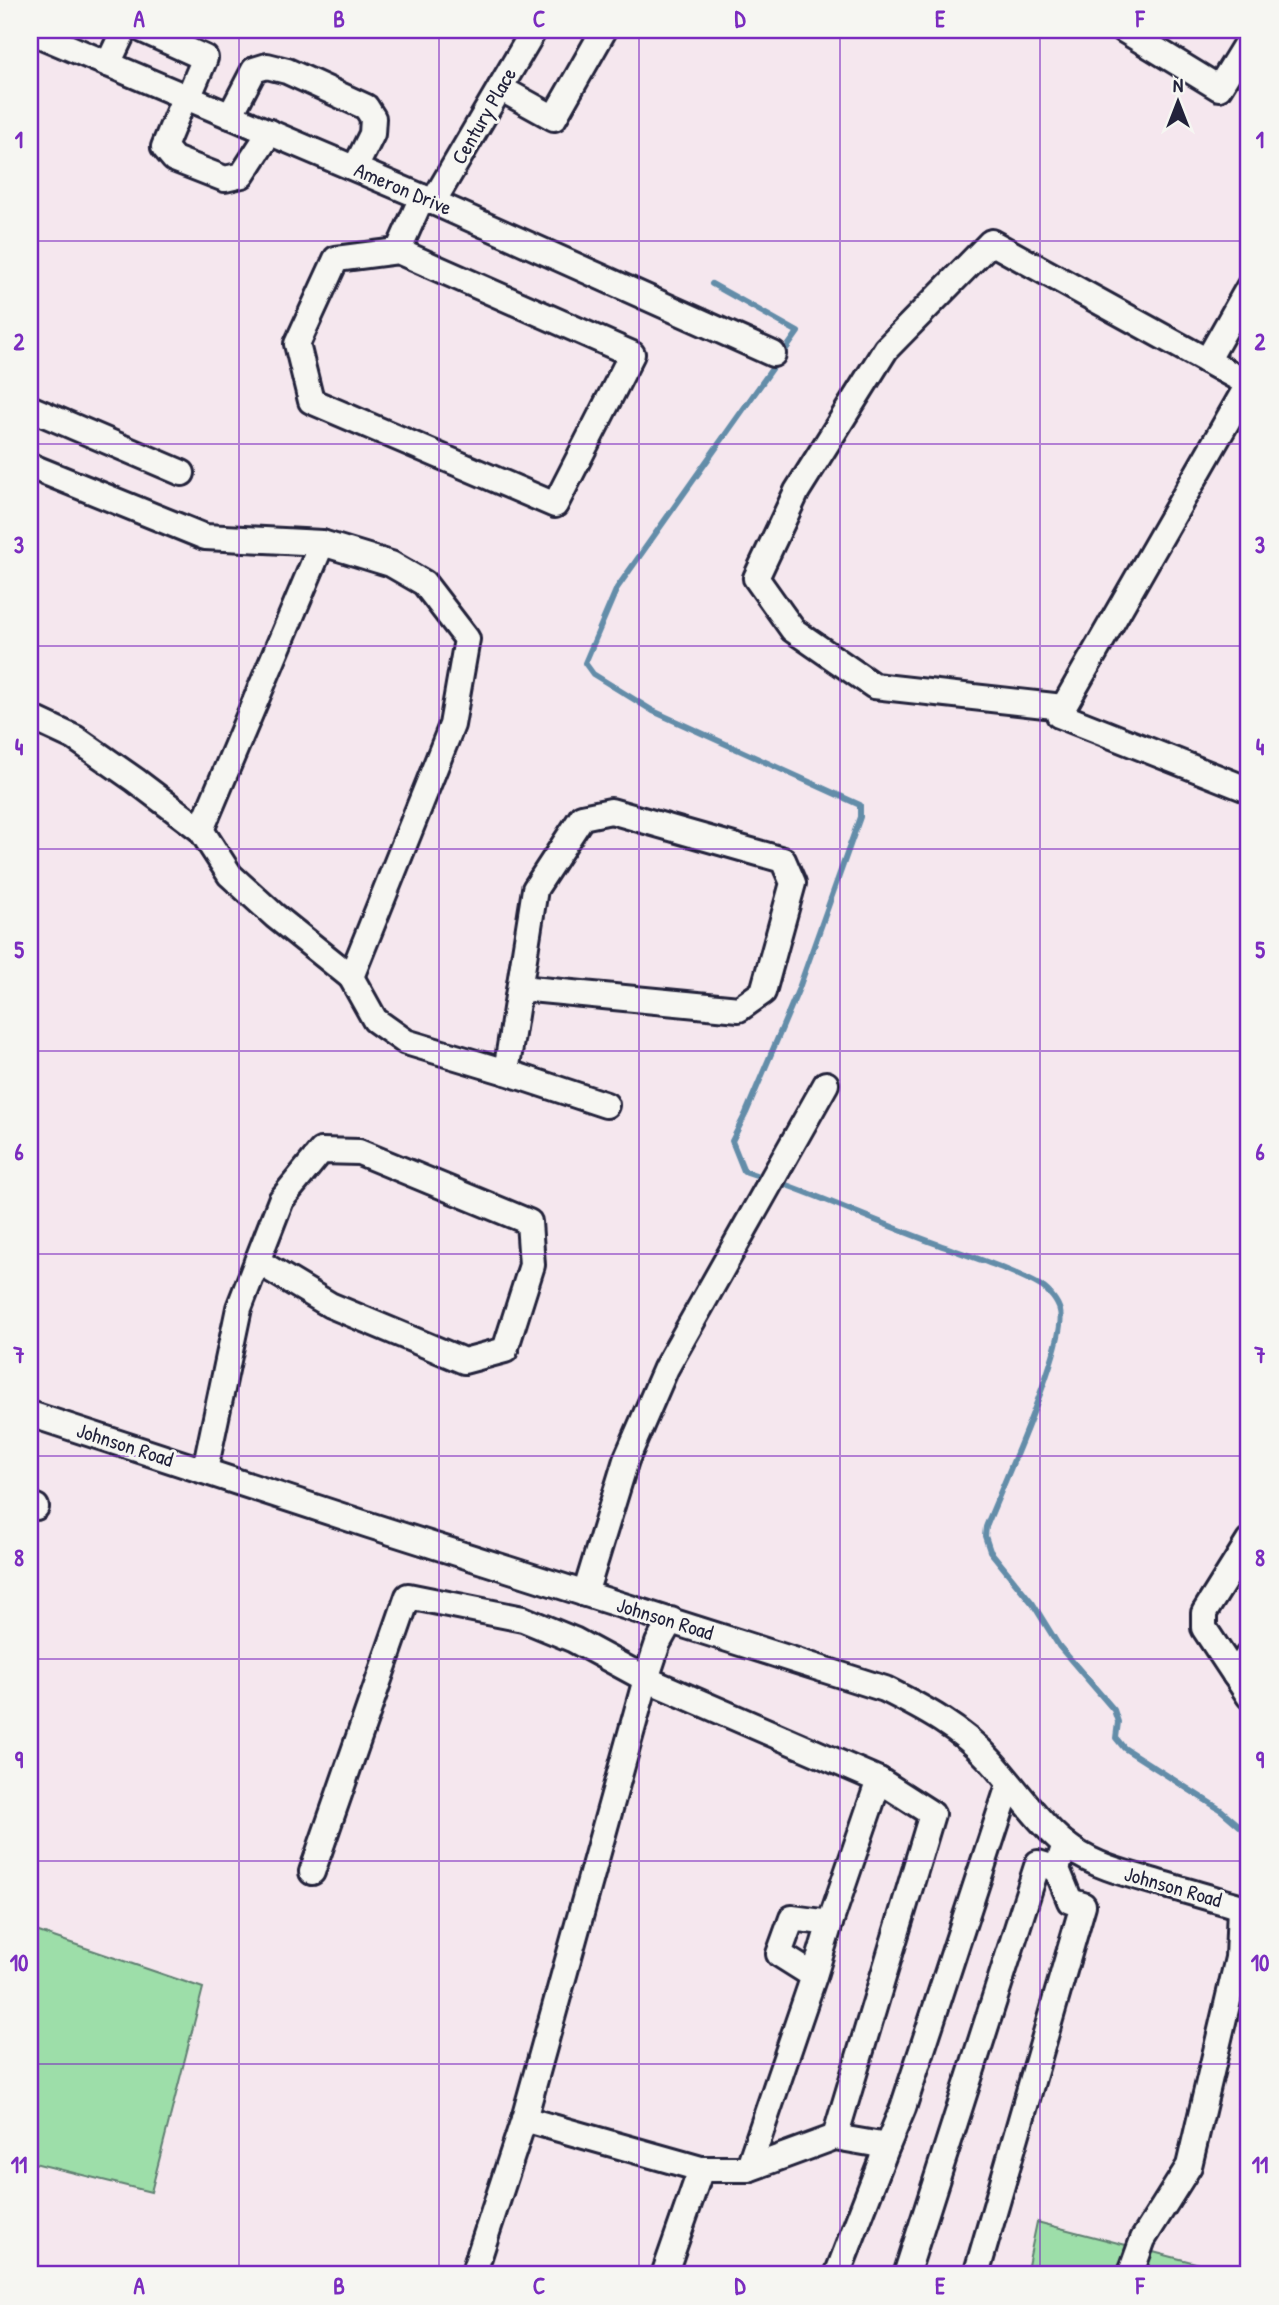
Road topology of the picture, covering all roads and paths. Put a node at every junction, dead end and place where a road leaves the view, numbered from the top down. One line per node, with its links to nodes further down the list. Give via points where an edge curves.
1 (124, 30): 8 (street)
2 (143, 30): 10 (street, via 205,58)
3 (534, 30): 9 (street, Century Place)
4 (604, 30): 9 (street, via 554,118)
5 (1124, 30): 7 (street, via 1219,88)
6 (41, 32): 8 (street, Ameron Drive)
7 (1249, 39)
8 (108, 64): 10 (street, Ameron Drive)
9 (500, 88): 14 (street, Century Place)
10 (186, 97): 11 (street, Ameron Drive); 12 (street, via 164,147 174,159 225,178 242,175)
11 (230, 116): 12 (street, Ameron Drive); 13 (street, via 254,71 267,66 287,71 366,107 373,118 372,134)
12 (270, 132): 13 (street, Ameron Drive)
13 (355, 169): 14 (street, Ameron Drive)
14 (428, 199): 15 (street, Century Place); 17 (street, Ameron Drive)
15 (398, 251): 15 (street, via 632,354 555,505 311,401 297,344 336,259)
16 (1249, 287): 18 (street)
17 (773, 354)
18 (1207, 361): 19 (street); 24 (street, via 991,242 886,349 797,491 756,578 793,629 874,686)
19 (1249, 384): 24 (street)
20 (30, 408): 22 (street)
21 (30, 466): 23 (street, via 205,537)
22 (182, 472)
23 (322, 543): 27 (street); 28 (street, via 391,564 424,583 467,639 452,725)
24 (1063, 707): 26 (street, via 1059,715)
25 (30, 717): 27 (street, via 75,738)
26 (1249, 790)
27 (201, 830): 28 (street, via 230,875)
28 (351, 977): 30 (street, via 375,1020 406,1042)
29 (520, 988): 29 (street, via 535,888 582,817 611,811 783,860 793,883 763,992 739,1009); 30 (street)
30 (506, 1072): 32 (street)
31 (826, 1084): 37 (street, via 666,1368 626,1460)
32 (606, 1105)
33 (257, 1261): 33 (street, via 281,1200 321,1151 359,1152 528,1222 532,1265 505,1350 464,1361 330,1305); 35 (street, via 239,1308)
34 (30, 1414): 35 (street, Johnson Road)
35 (205, 1471): 37 (street, Johnson Road)
36 (1249, 1541): 40 (street, via 1204,1613 1204,1628)
37 (585, 1594): 38 (street, Johnson Road)
38 (671, 1620): 41 (street); 44 (street, Johnson Road, via 885,1689 954,1728 989,1759)
39 (1249, 1654): 40 (street)
40 (1235, 1675): 42 (street)
41 (646, 1679): 43 (street); 47 (street, via 523,1619 408,1596); 51 (street)
42 (1249, 1696)
43 (879, 1780): 49 (street); 52 (street, via 932,1814)
44 (1009, 1785): 45 (street, Johnson Road); 53 (street)
45 (1065, 1844): 46 (street); 48 (street, Johnson Road, via 1112,1869)
46 (1057, 1869): 59 (street, via 1038,1863); 60 (street, via 1070,1900 1083,1905)
47 (312, 1872)
48 (1245, 1907): 61 (street, via 1238,1958 1189,2166 1143,2239)
49 (830, 1923): 50 (street); 50 (street, via 792,1918 779,1954)
50 (814, 1976): 55 (street)
51 (524, 2119): 54 (street); 56 (street)
52 (835, 2137): 53 (street); 55 (street)
53 (887, 2146): 58 (street)
54 (701, 2169): 55 (street); 57 (street)
55 (748, 2169)
56 (473, 2275)
57 (664, 2275)
58 (837, 2275)
59 (906, 2275)
60 (976, 2275)
61 (1130, 2275)

